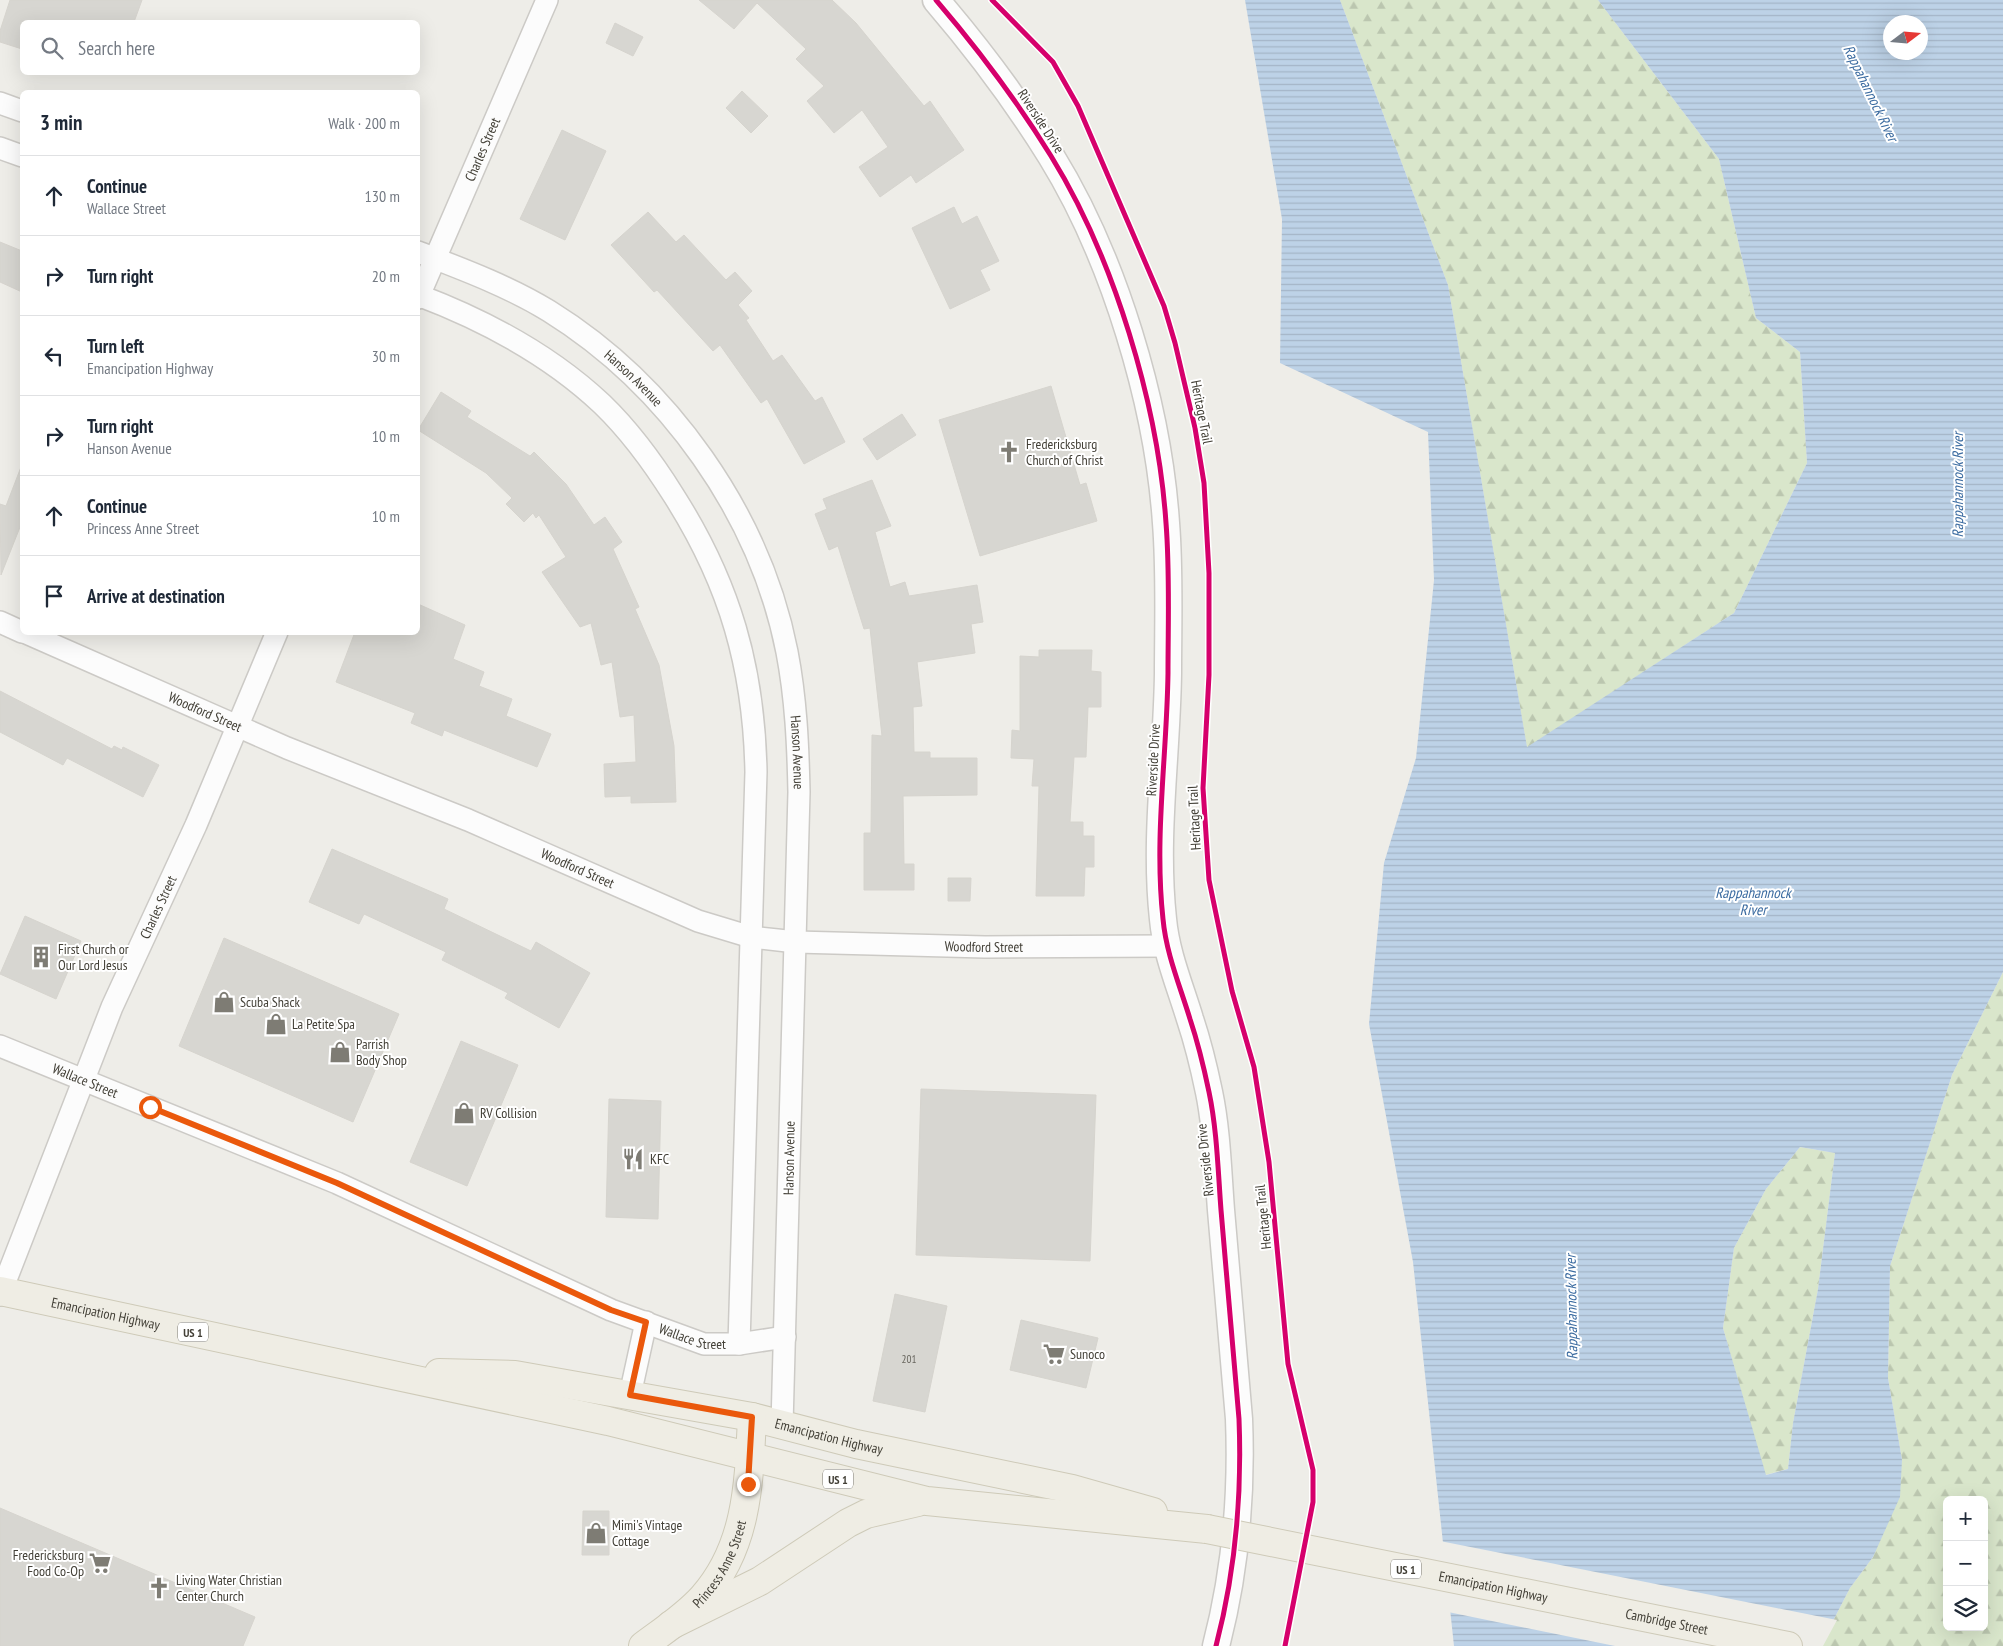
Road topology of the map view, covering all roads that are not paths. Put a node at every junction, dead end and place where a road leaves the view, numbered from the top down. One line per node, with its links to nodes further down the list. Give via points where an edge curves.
1 (546, 0): 7 (street, Charles Street)
2 (936, 0): 17 (street, Riverside Drive, via 975,46 1052,158 1090,230 1120,306 1141,377 1157,449 1166,522 1168,677 1159,864)
3 (0, 103): 4 (street)
4 (20, 110)
5 (0, 148): 6 (street)
6 (20, 155)
7 (426, 256): 8 (street, Charles Street); 16 (street, Hanson Avenue, via 491,281 546,310 585,336 646,390 686,435 738,517 771,591 792,680 799,792)
8 (420, 286)
9 (420, 297): 15 (street, via 461,312 512,339 545,359 591,395 643,451 697,533 720,580 736,625 753,707 756,772)
10 (0, 622): 11 (street, Woodford Street)
11 (20, 631)
12 (30, 635): 14 (street, Woodford Street)
13 (277, 635): 14 (street, Charles Street)
14 (238, 726): 15 (street, Woodford Street, via 468,820 698,921); 19 (street, Charles Street, via 112,1008)
15 (751, 937): 16 (street, Woodford Street); 23 (street)
16 (796, 942): 17 (street, Woodford Street, via 985,947); 22 (street, Hanson Avenue)
17 (1167, 946): 34 (street, Riverside Drive, via 1209,1095 1241,1457 1232,1572)
18 (0, 1046): 19 (street, Wallace Street)
19 (84, 1080): 20 (street, Charles Street); 21 (street, Wallace Street, via 337,1183 611,1310)
20 (1, 1292): 24 (main road, Emancipation Highway / US 1)
21 (646, 1322): 23 (street, Wallace Street, via 704,1344); 25 (street)
22 (785, 1337): 23 (street, Wallace Street); 27 (street, Hanson Avenue)
23 (739, 1344)
24 (387, 1374): 25 (main road, Emancipation Highway / US 1, via 515,1375); 28 (main road, Emancipation Highway / US 1, via 608,1421)
25 (630, 1395): 26 (main road, Emancipation Highway / US 1)
26 (752, 1417): 27 (main road, Emancipation Highway / US 1); 28 (main road)
27 (782, 1425): 30 (main road, Emancipation Highway / US 1, via 856,1444 1072,1488)
28 (750, 1457): 29 (main road, Emancipation Highway / US 1); 32 (main road, Princess Anne Street, via 744,1518 736,1545 720,1575 702,1598)
29 (927, 1501): 30 (main road, Emancipation Highway / US 1); 32 (main road, via 882,1509 848,1523 760,1580)
30 (1207, 1530): 31 (main road, Emancipation Highway / US 1, bridge)
31 (1604, 1609): 35 (main road, Cambridge Street / US 1)
32 (671, 1625): 33 (main road, Princess Anne Street)
33 (643, 1646)
34 (1216, 1646)
35 (1788, 1646)

